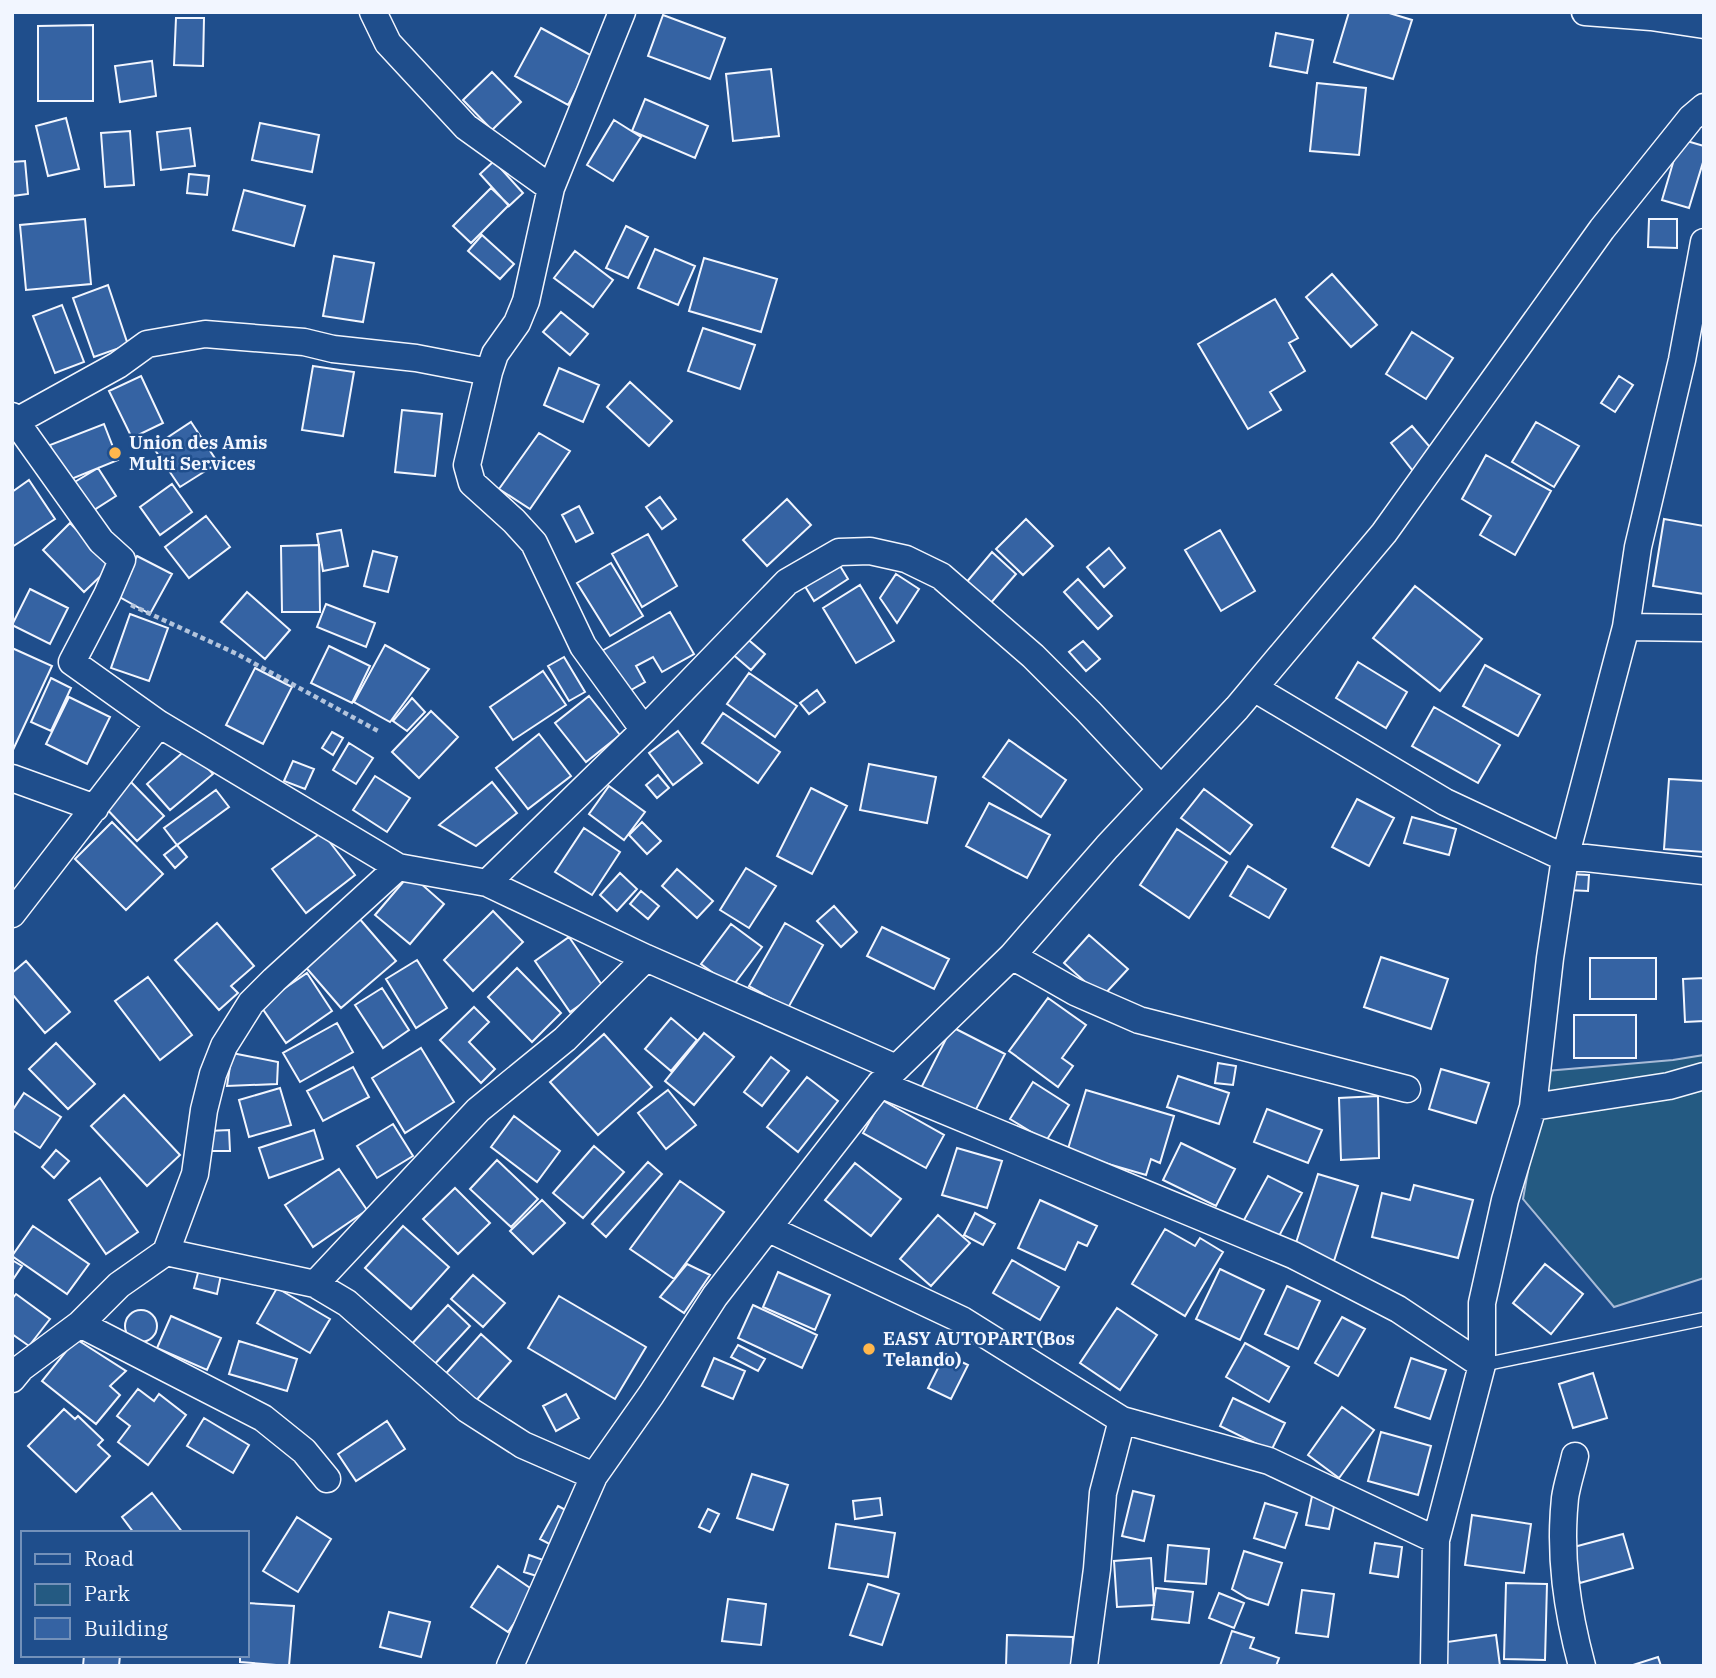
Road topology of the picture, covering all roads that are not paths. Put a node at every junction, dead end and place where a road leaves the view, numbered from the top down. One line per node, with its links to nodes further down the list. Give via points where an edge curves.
1 (373, 12): 6 (street, via 388,43 466,127)
2 (622, 12): 6 (street)
3 (1585, 12): 4 (street)
4 (1704, 25)
5 (1704, 107): 13 (street, via 1690,118 1602,229 1384,533)
6 (551, 188): 9 (street, via 526,301)
7 (1704, 242): 8 (street)
8 (1693, 362): 11 (street, via 1638,547)
9 (489, 372): 10 (street, via 304,342 205,334 147,344 118,365); 15 (street, via 468,475 534,543 583,646)
10 (14, 419): 14 (street, via 101,541 122,560 72,662)
11 (1626, 627): 12 (street); 19 (street)
12 (1704, 628)
13 (1254, 688): 17 (street); 19 (street, via 1445,802)
14 (159, 724): 18 (street); 20 (street)
15 (644, 730): 17 (street, via 786,582 839,552 870,551 906,559 941,576 1033,656); 22 (street)
16 (12, 778): 18 (street)
17 (1161, 789): 24 (street)
18 (95, 808): 23 (street)
19 (1565, 858): 21 (street); 29 (street)
20 (398, 867): 22 (street); 31 (street, via 251,1003 224,1046 204,1110 195,1174)
21 (1704, 871)
22 (487, 883): 25 (street)
23 (12, 914)
24 (1012, 956): 26 (street); 28 (street, via 1075,992 1139,1020)
25 (646, 958): 26 (street); 32 (street, via 565,1039 478,1110)
26 (888, 1076): 30 (street); 35 (street, via 1293,1255 1398,1309)
27 (1704, 1076): 29 (street, via 1669,1086)
28 (1407, 1089)
29 (1533, 1107): 35 (street, via 1504,1200 1482,1303)
30 (769, 1229): 37 (street, via 962,1321); 39 (street, via 715,1296)
31 (166, 1252): 32 (street); 34 (street, via 119,1284)
32 (315, 1284): 39 (street, via 347,1303 467,1409 523,1445)
33 (1704, 1319): 35 (lane)
34 (80, 1324): 36 (street); 40 (street, via 262,1418 304,1451)
35 (1482, 1366): 41 (street)
36 (15, 1369)
37 (1122, 1420): 41 (street, via 1269,1461); 43 (street, via 1103,1493)
38 (1576, 1456): 45 (street, via 1565,1496 1562,1551 1569,1618)
39 (594, 1476): 42 (street)
40 (327, 1479)
41 (1436, 1540): 44 (street)
42 (510, 1666)
43 (1084, 1666)
44 (1434, 1666)
45 (1583, 1666)

